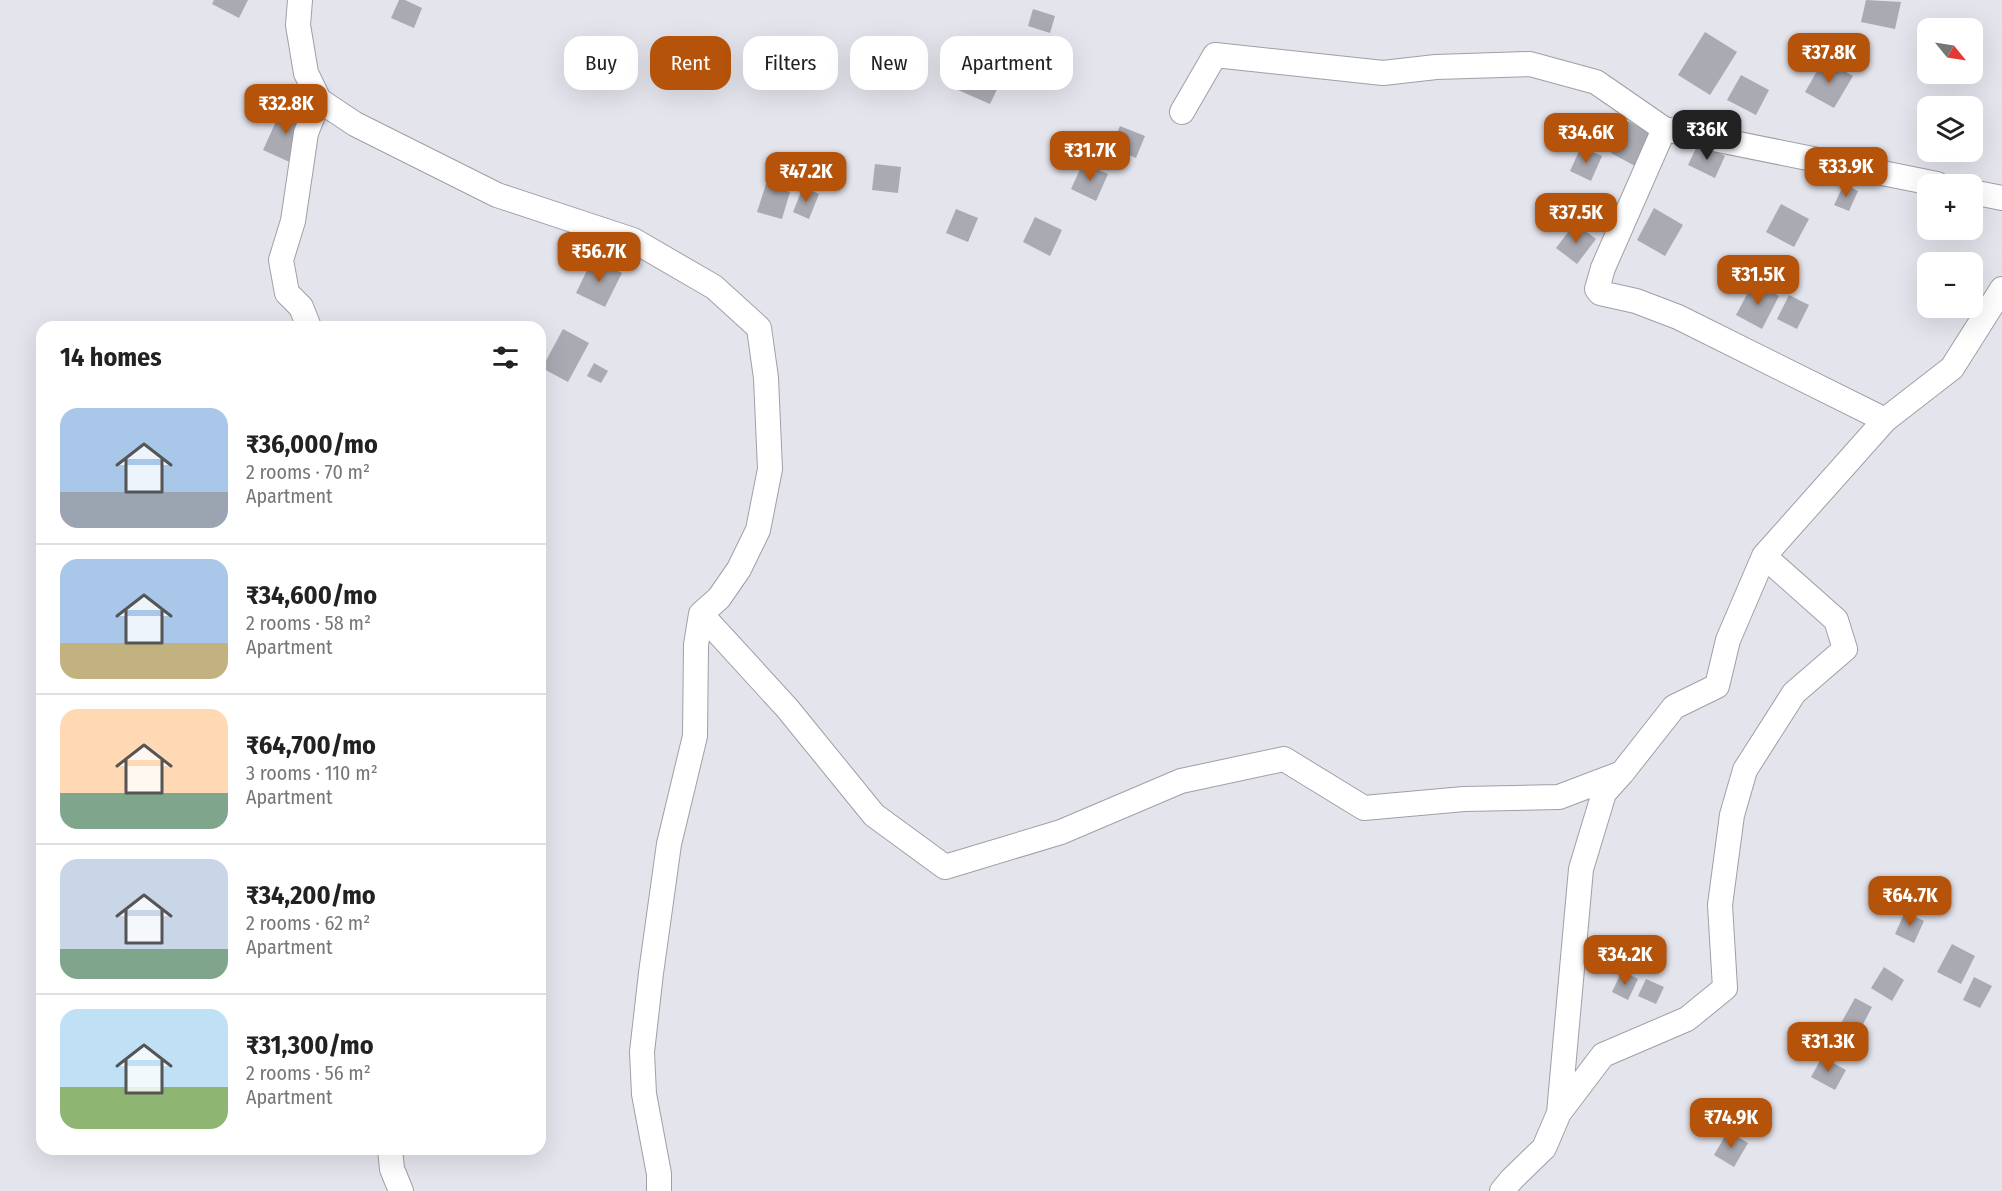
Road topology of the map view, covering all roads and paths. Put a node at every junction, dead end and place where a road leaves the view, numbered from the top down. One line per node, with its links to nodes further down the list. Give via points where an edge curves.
1 (300, 0): 2 (street, via 298,25 306,73)
2 (319, 100): 9 (street, via 306,133 293,221 281,260 287,293 301,307); 12 (street, via 355,124 497,195 633,240 714,287 759,327 766,378 770,469 758,530 739,569)
3 (1182, 112): 4 (street, via 1215,55 1383,73 1530,64 1596,82)
4 (1664, 129): 5 (street); 10 (street, via 1596,290 1678,317)
5 (1917, 180)
6 (1983, 194): 7 (street)
7 (2002, 198)
8 (2002, 289): 10 (street, via 1952,368)
9 (307, 321)
10 (1885, 420): 11 (street)
11 (1764, 556): 13 (street, via 1728,640 1717,686 1674,707); 14 (street, via 1836,620 1845,649 1794,693 1745,770 1732,815 1720,905 1725,988 1687,1019 1603,1054)
12 (701, 614): 13 (street, via 787,708 873,815 945,867 1061,832 1181,781 1284,759 1364,808 1464,799 1559,797); 17 (street, via 696,645 695,736 669,844 642,1052 644,1094)
13 (1622, 773): 14 (street, via 1604,793 1581,869)
14 (1559, 1113): 18 (street, via 1544,1148)
15 (391, 1155): 16 (street)
16 (401, 1191)
17 (659, 1191)
18 (1502, 1191)

